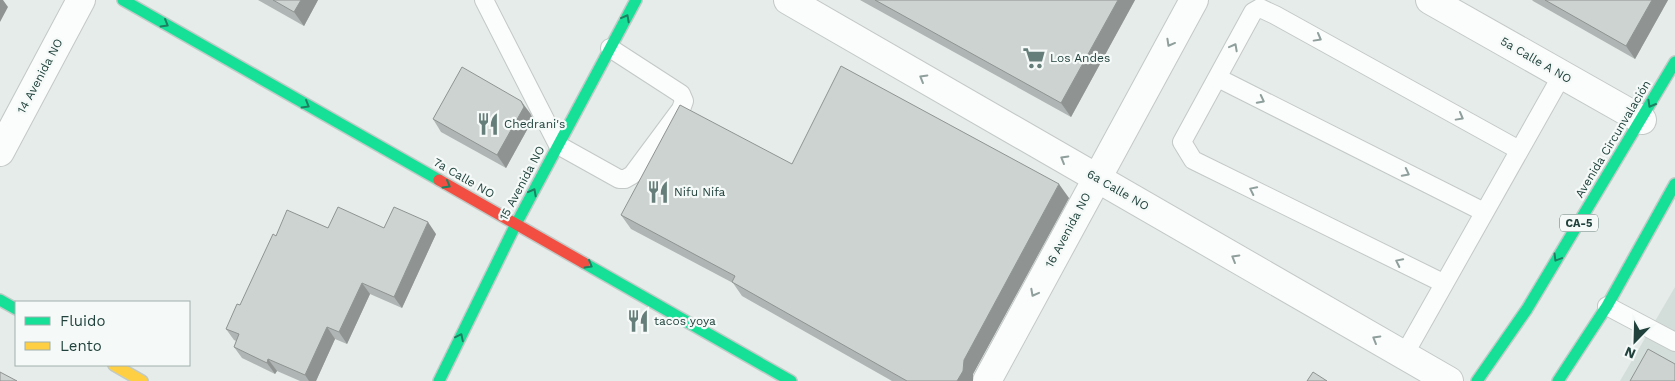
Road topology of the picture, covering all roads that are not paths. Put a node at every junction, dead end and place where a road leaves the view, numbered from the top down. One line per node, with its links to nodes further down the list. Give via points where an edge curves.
1 (81, 0): 15 (street, 14 Avenida NO)
2 (123, 0): 19 (main road, 7a Calle NO, one-way to 19)
3 (484, 0): 13 (lane)
4 (636, 0): 8 (main road, 15 Avenida NO, one-way to 4)
5 (788, 0): 16 (street, 6a Calle NO, one-way to 5)
6 (1194, 0): 16 (street, 16 Avenida NO, one-way to 16)
7 (1430, 0): 10 (street, 5a Calle A NO)
8 (610, 48): 13 (main road, 15 Avenida NO); 13 (lane, via 681,94 684,101 681,109 626,179 619,179)
9 (1675, 62): 12 (main road, Avenida Circunvalación / CA-5, one-way to 12)
10 (1562, 75): 12 (street, 5a Calle A NO); 14 (lane)
11 (1218, 78): 14 (lane, one-way to 14, via 1253,12 1260,8); 18 (lane, one-way to 18); 20 (lane, one-way to 11, via 1193,160 1182,142)
12 (1642, 120): 32 (main road, Avenida Circunvalación / CA-5, one-way to 32, via 1527,309)
13 (558, 145): 19 (main road, 15 Avenida NO, one-way to 13)
14 (1520, 150): 18 (lane)
15 (0, 152)
16 (1096, 178): 25 (street, 6a Calle NO, one-way to 16); 30 (street, 16 Avenida NO, one-way to 30)
17 (1675, 184): 22 (main road)
18 (1484, 212): 20 (lane)
19 (516, 224): 28 (main road, 15 Avenida NO, one-way to 19); 29 (main road, 7a Calle NO, one-way to 29)
20 (1443, 283): 25 (lane)
21 (0, 300): 23 (main road)
22 (1607, 306): 24 (lane); 33 (main road)
23 (15, 308)
24 (1675, 342)
25 (1404, 355): 31 (street, 6a Calle NO)
26 (116, 366): 27 (main road)
27 (142, 381)
28 (439, 381)
29 (791, 381)
30 (986, 381)
31 (1449, 381)
32 (1477, 381)
33 (1558, 381)

